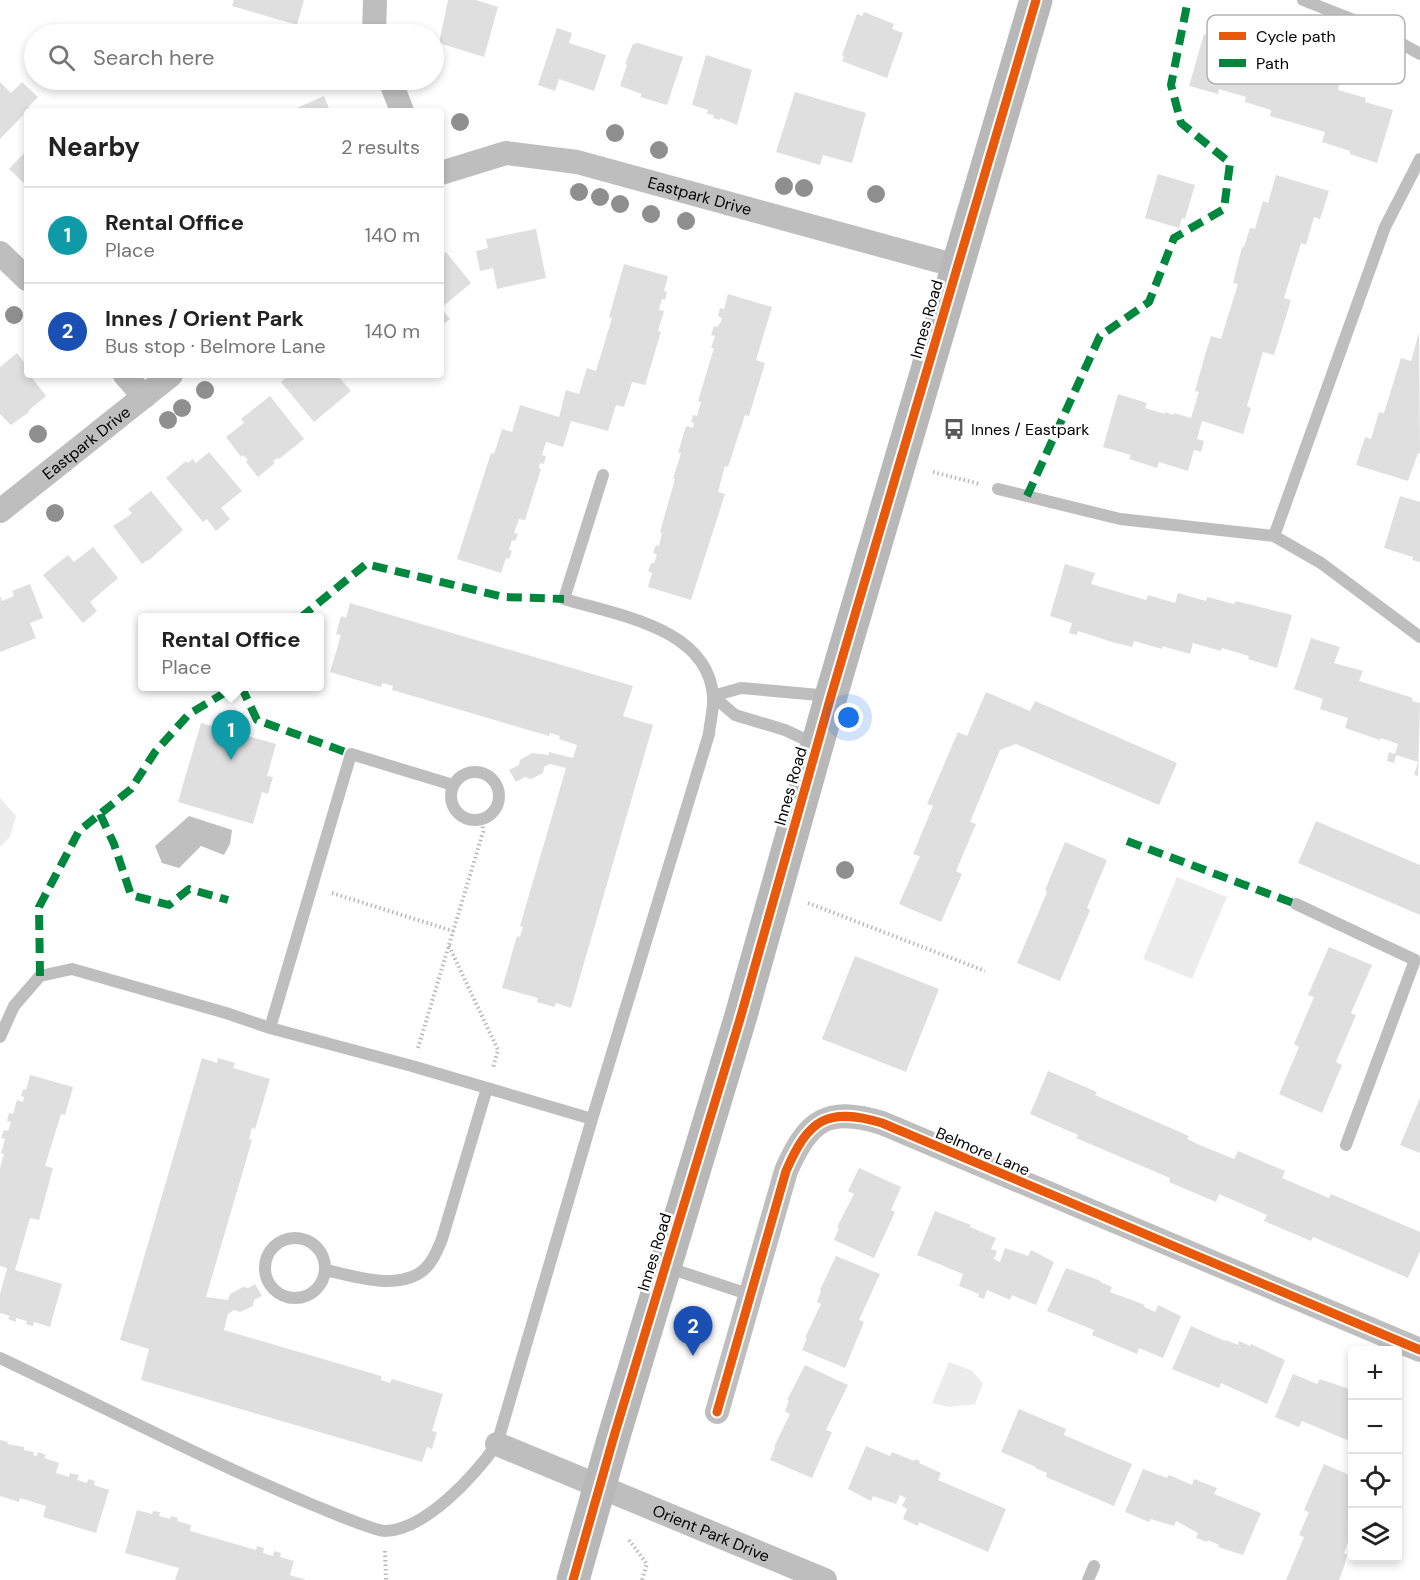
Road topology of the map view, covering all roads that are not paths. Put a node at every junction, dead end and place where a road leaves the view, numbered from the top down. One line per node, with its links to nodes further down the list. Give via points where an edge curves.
1 (375, 0): 5 (street)
2 (1035, 0): 13 (street, Innes Road)
3 (1304, 0): 4 (lane)
4 (1342, 15)
5 (374, 24)
6 (1405, 46): 7 (lane)
7 (1420, 54)
8 (394, 90): 9 (street)
9 (401, 108)
10 (1420, 159): 21 (lane, via 1385,227)
11 (444, 172): 13 (street, Eastpark Drive, via 506,153 577,162)
12 (0, 253): 14 (street)
13 (957, 266): 24 (street, Innes Road)
14 (24, 276)
15 (128, 378): 17 (street)
16 (167, 378): 17 (street, Eastpark Drive)
17 (144, 397): 20 (street, Eastpark Drive)
18 (603, 475): 23 (lane, via 564,599 658,628 684,642 704,665)
19 (998, 489): 21 (lane, via 1120,519)
20 (0, 511)
21 (1274, 536): 22 (lane, via 1321,563)
22 (1420, 637)
23 (713, 696): 24 (lane, via 741,688); 25 (lane, via 735,715 785,730); 31 (lane, via 709,734)
24 (831, 696): 25 (street, Innes Road)
25 (817, 745): 33 (street, Innes Road)
26 (453, 785): 26 (lane, via 454,808 466,819 482,819 498,803 497,787 487,775 464,774); 28 (lane, via 351,754)
27 (1296, 904): 32 (lane, via 1415,960)
28 (270, 1028): 29 (lane, via 72,969 40,976 14,1006); 30 (lane)
29 (0, 1037)
30 (486, 1088): 31 (lane); 34 (lane, via 442,1239 434,1257 420,1273 399,1280 366,1279)
31 (592, 1119): 39 (lane)
32 (1346, 1145)
33 (665, 1267): 35 (lane); 40 (street, Innes Road)
34 (325, 1270): 34 (lane, via 315,1244 307,1240 279,1242 267,1257 267,1277 272,1286 279,1293 299,1298 317,1288)
35 (751, 1295): 36 (street, Belmore Lane, via 786,1171 797,1147 815,1124 833,1117 858,1116); 38 (street, Belmore Lane)
36 (1420, 1350)
37 (0, 1358): 39 (lane, via 257,1482 385,1531 416,1523 452,1496 479,1470)
38 (717, 1412)
39 (497, 1444): 40 (street, Orient Park Drive)
40 (599, 1485): 42 (street, Innes Road); 43 (street, Orient Park Drive)
41 (1094, 1566): 44 (lane)
42 (573, 1580)
43 (825, 1580)
44 (1088, 1580)

